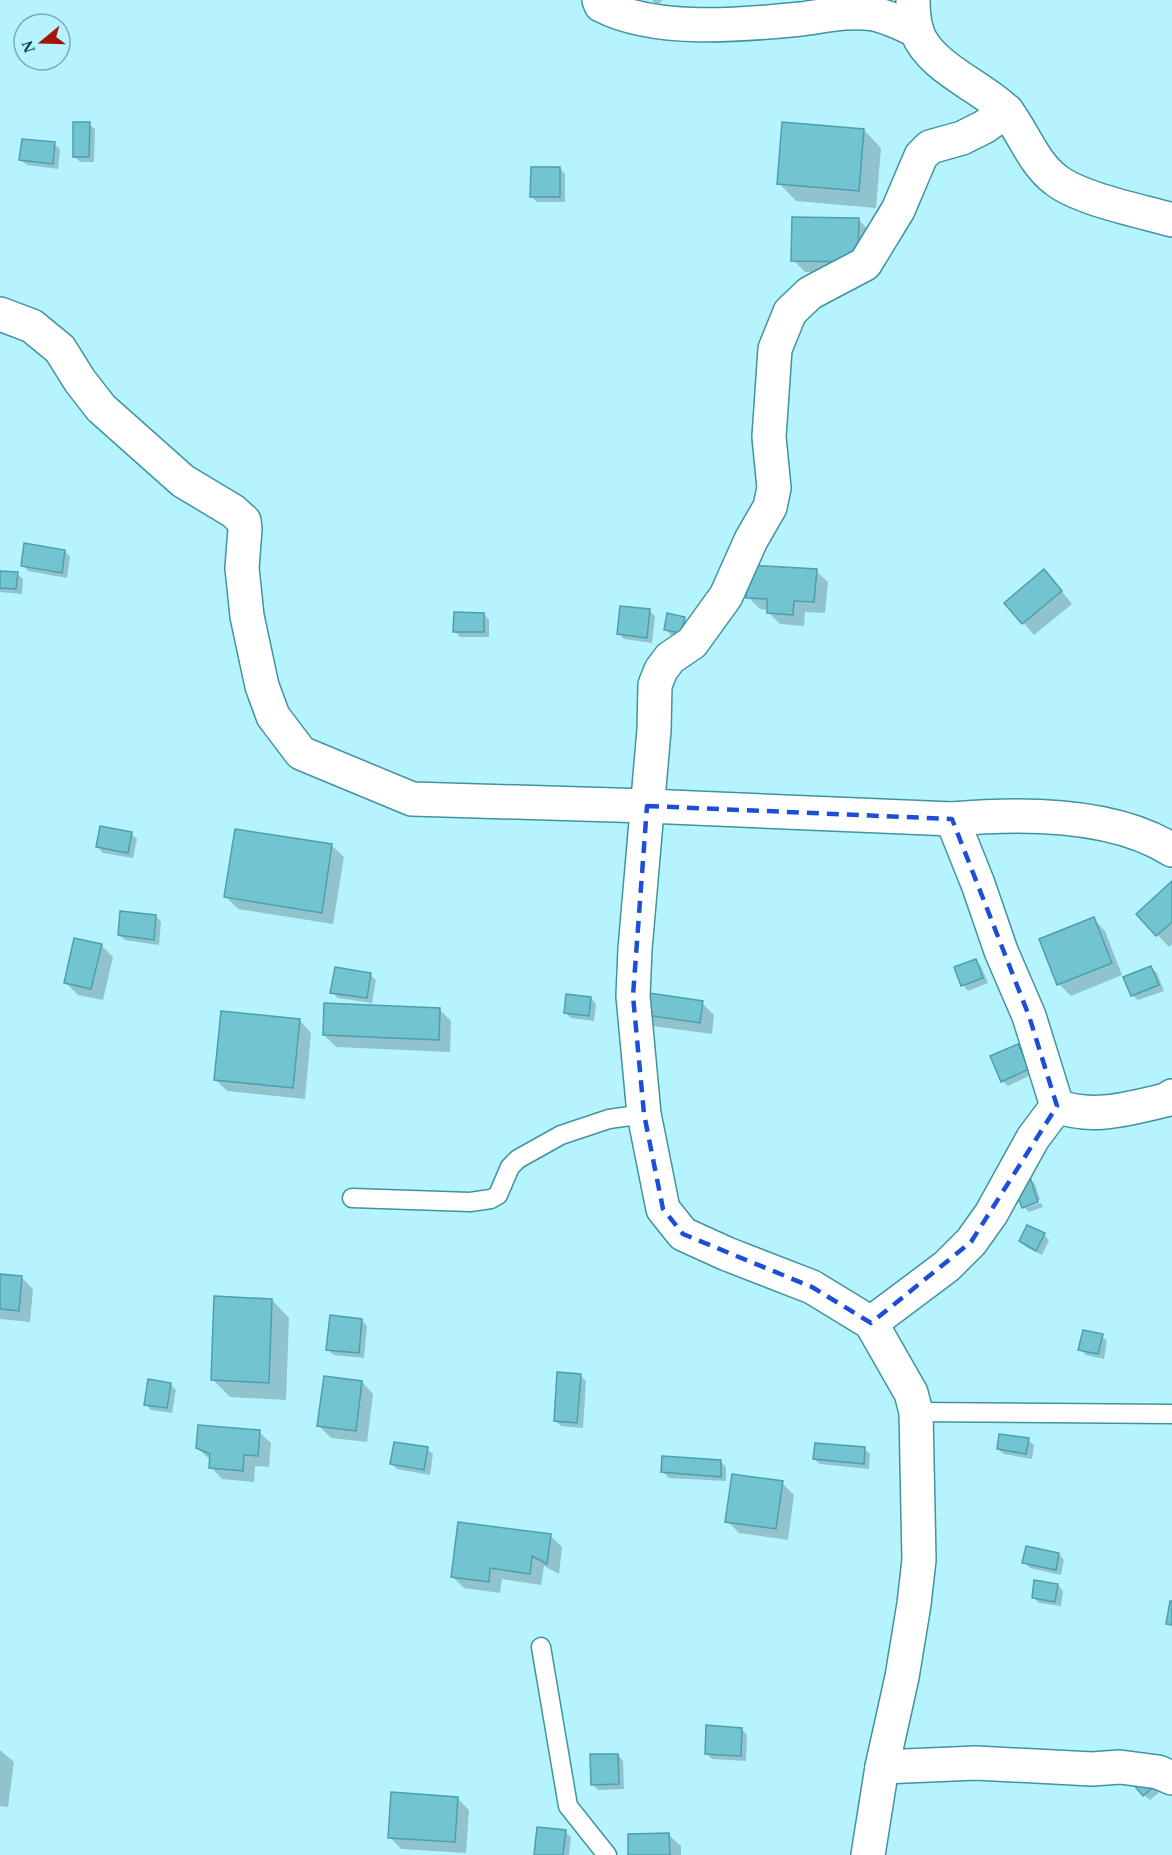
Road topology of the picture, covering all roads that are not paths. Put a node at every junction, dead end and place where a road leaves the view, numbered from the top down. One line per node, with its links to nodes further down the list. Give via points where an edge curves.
1 (599, 0): 4 (street, via 615,12)
2 (692, 0): 4 (street)
3 (915, 16): 4 (street, via 896,21 872,14 835,14 706,25); 5 (street, via 924,45 939,61)
4 (666, 22)
5 (1007, 111): 6 (street, via 1042,167 1056,180 1084,194); 8 (street, via 962,138 930,147 921,156 898,210 865,264 810,293 790,312 775,349 769,437 774,488 770,507 726,596 692,643 670,658 655,685)
6 (1172, 220)
7 (0, 314): 8 (street, via 32,326 60,349 101,408 183,481 244,521 242,568 262,686 273,716 301,753 412,799)
8 (647, 806): 9 (street); 13 (street, via 633,996)
9 (952, 819): 10 (street, via 1056,818 1107,825 1154,838); 12 (street, via 1029,1016)
10 (1172, 850)
11 (1172, 1096): 12 (street, via 1119,1111 1072,1112)
12 (1058, 1106): 15 (street, via 1033,1138 971,1242 947,1266)
13 (644, 1114): 14 (lane, via 609,1119 561,1135 510,1167 498,1195 491,1198 470,1202); 15 (street, via 663,1209 683,1234 813,1287)
14 (352, 1198)
15 (871, 1323): 16 (street, via 911,1393)
16 (916, 1412): 17 (lane); 19 (street, via 919,1560 915,1604)
17 (1172, 1414)
18 (541, 1647): 21 (lane, via 568,1806)
19 (882, 1767): 20 (street, via 976,1763 1120,1767); 22 (street)
20 (1172, 1778)
21 (607, 1855)
22 (868, 1855)

